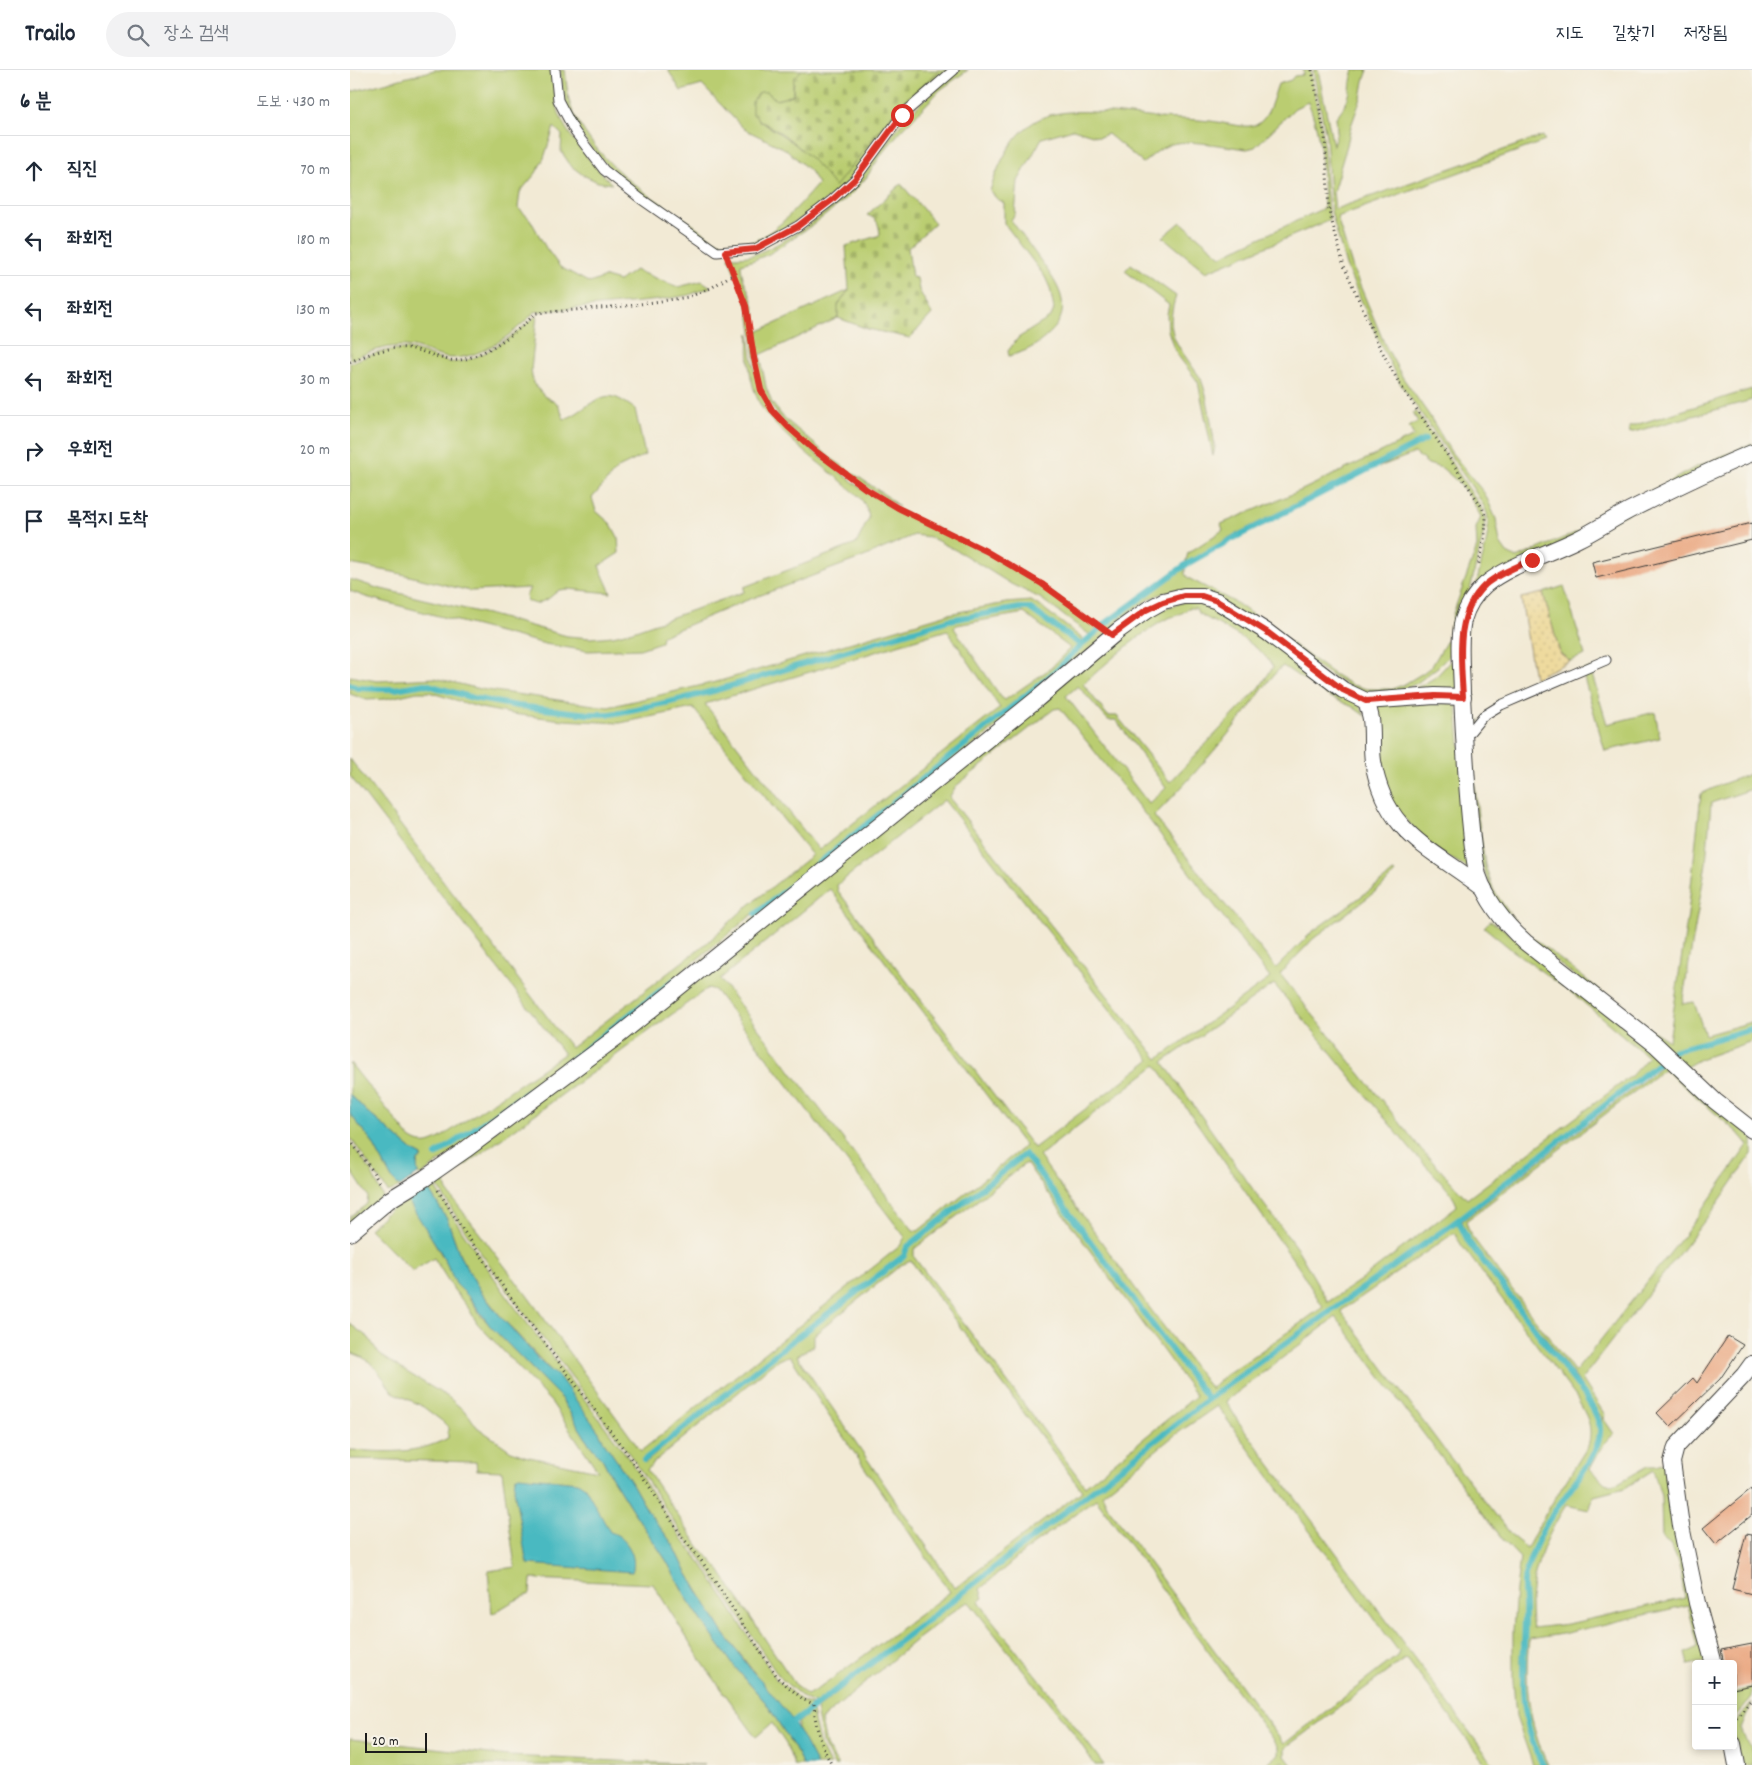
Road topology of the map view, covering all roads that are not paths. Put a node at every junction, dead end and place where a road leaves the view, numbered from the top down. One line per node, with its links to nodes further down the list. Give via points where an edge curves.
1 (555, 70): 2 (lane, via 558,100 575,132 604,170 641,200 717,252 755,249 798,226 832,200 855,179 902,115)
2 (954, 70)
3 (1752, 453): 5 (street, via 1690,480 1485,585 1469,604 1463,620)
4 (1606, 660): 7 (lane, via 1501,705 1483,716)
5 (1463, 697): 6 (street); 7 (street)
6 (1366, 701): 8 (street, via 1371,720 1372,760 1386,806 1423,846); 10 (street, via 1343,690 1267,632 1217,601 1202,596 1184,596 1146,610 618,1036 394,1197)
7 (1464, 740): 8 (street, via 1473,851)
8 (1484, 889): 9 (street, via 1509,927 1525,942 1656,1045 1715,1101)
9 (1752, 1130)
10 (350, 1233)
11 (1752, 1364): 12 (street, via 1676,1447 1672,1462 1681,1526)
12 (1713, 1660)
13 (1734, 1750): 14 (street)
14 (1737, 1765)

